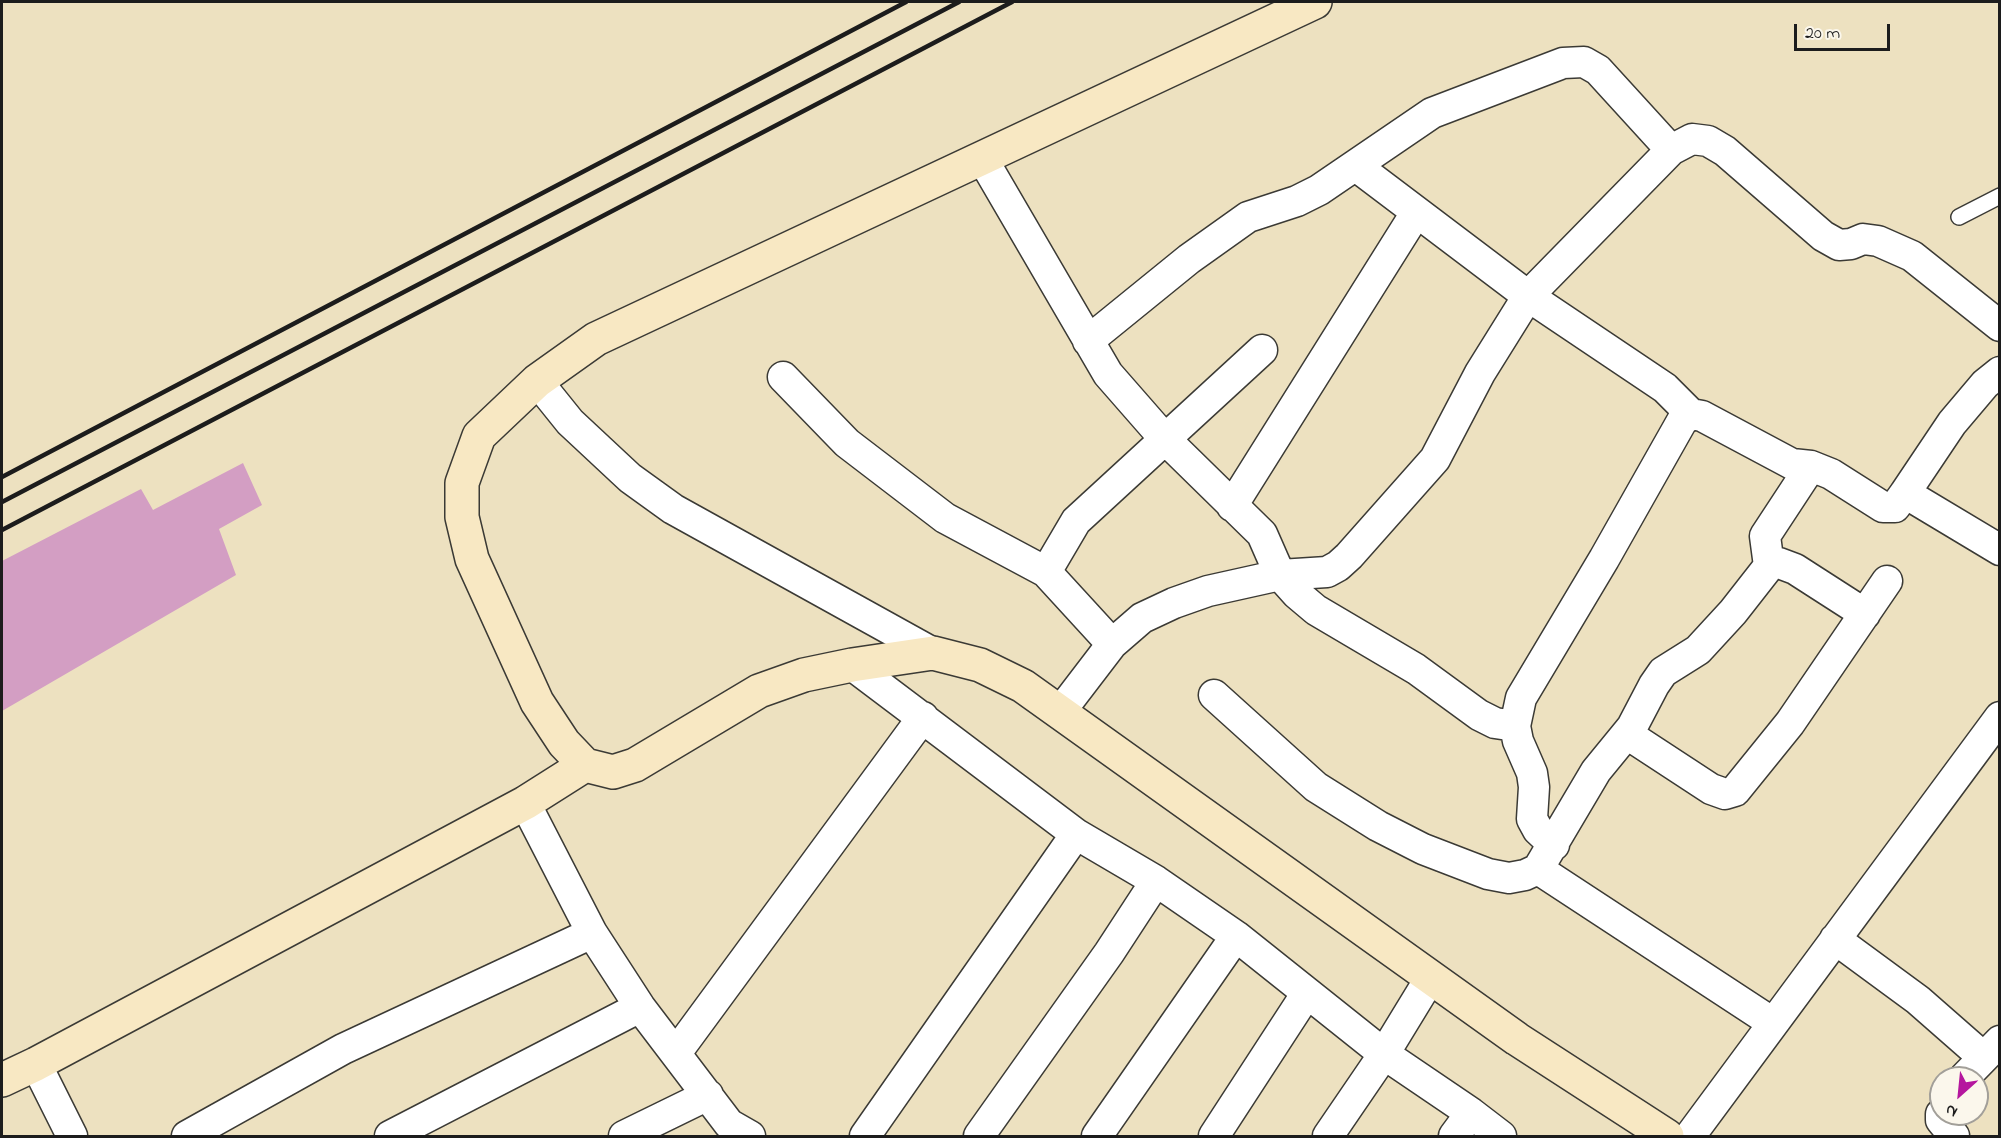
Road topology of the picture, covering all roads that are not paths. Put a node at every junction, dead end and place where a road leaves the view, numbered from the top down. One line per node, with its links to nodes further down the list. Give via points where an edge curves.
1 (1315, 2): 3 (street)
2 (1671, 150): 4 (street, via 1599,70 1584,62 1563,63 1432,114); 8 (street); 9 (street, via 1692,139 1708,141 1725,151 1823,236 1839,244 1878,241 1911,256)
3 (982, 158): 10 (street); 14 (street, via 596,339)
4 (1356, 165): 8 (street); 10 (street, via 1297,201 1248,218 1189,259)
5 (2000, 196): 6 (lane)
6 (1959, 217)
7 (1408, 224): 19 (street)
8 (1528, 296): 15 (street, via 1665,388); 23 (street, via 1480,373 1435,459 1365,539 1327,572)
9 (2000, 326)
10 (1088, 341): 16 (street, via 1108,374)
11 (1262, 350): 16 (street)
12 (2000, 372): 18 (street, via 1952,423)
13 (783, 377): 22 (street, via 847,443 945,518)
14 (537, 381): 27 (street, via 570,422 630,478 673,508); 35 (street, via 479,435 462,483 462,517 472,559 537,702 564,743)
15 (1691, 414): 17 (street, via 1702,416 1792,464); 33 (street, via 1682,421 1521,698)
16 (1164, 438): 19 (street); 22 (street, via 1076,521)
17 (1811, 466): 18 (street, via 1883,507 1895,507); 21 (street, via 1765,536)
18 (1905, 493): 20 (street)
19 (1233, 506): 23 (street, via 1262,534)
20 (2000, 550)
21 (1769, 566): 25 (street, via 1779,563 1795,569); 34 (street, via 1698,650 1663,672)
22 (1046, 572): 26 (street)
23 (1280, 574): 26 (street, via 1174,603 1142,618); 33 (street, via 1316,610 1416,669 1479,715)
24 (1887, 581): 25 (street)
25 (1865, 614): 34 (street, via 1790,723 1735,791 1725,794 1711,789)
26 (1112, 644): 30 (street)
27 (933, 653): 28 (street); 30 (street, via 980,665 1023,686)
28 (852, 665): 31 (street); 35 (street, via 804,675 759,691 635,765 613,772)
29 (1214, 695): 38 (street, via 1316,787 1423,849 1509,878 1525,876)
30 (1060, 712): 43 (street)
31 (922, 717): 37 (street); 47 (street)
32 (2000, 717): 42 (street)
33 (1515, 726): 38 (street, via 1532,773 1532,819)
34 (1627, 734): 38 (street, via 1596,771)
35 (585, 765): 36 (street)
36 (525, 803): 40 (street); 50 (street)
37 (1076, 834): 39 (street); 59 (street)
38 (1546, 857): 46 (street)
39 (1156, 881): 41 (street); 60 (street)
40 (592, 933): 45 (street); 56 (street, via 343,1049)
41 (1236, 936): 44 (street); 61 (street)
42 (1835, 939): 46 (street); 49 (street, via 1918,1000)
43 (1431, 977): 48 (street); 65 (street, via 1517,1039)
44 (1307, 993): 48 (street); 62 (street)
45 (640, 1008): 47 (street); 57 (street)
46 (1773, 1023): 66 (street)
47 (676, 1053): 52 (street)
48 (1384, 1053): 53 (street); 63 (street)
49 (1982, 1059)
50 (36, 1064): 51 (street); 55 (street)
51 (2, 1080)
52 (708, 1095): 54 (street); 58 (street)
53 (1463, 1125): 64 (street)
54 (737, 1132)
55 (72, 1137)
56 (187, 1137)
57 (390, 1137)
58 (624, 1137)
59 (865, 1137)
60 (979, 1137)
61 (1097, 1137)
62 (1214, 1137)
63 (1328, 1137)
64 (1501, 1137)
65 (1667, 1137)
66 (1690, 1137)

